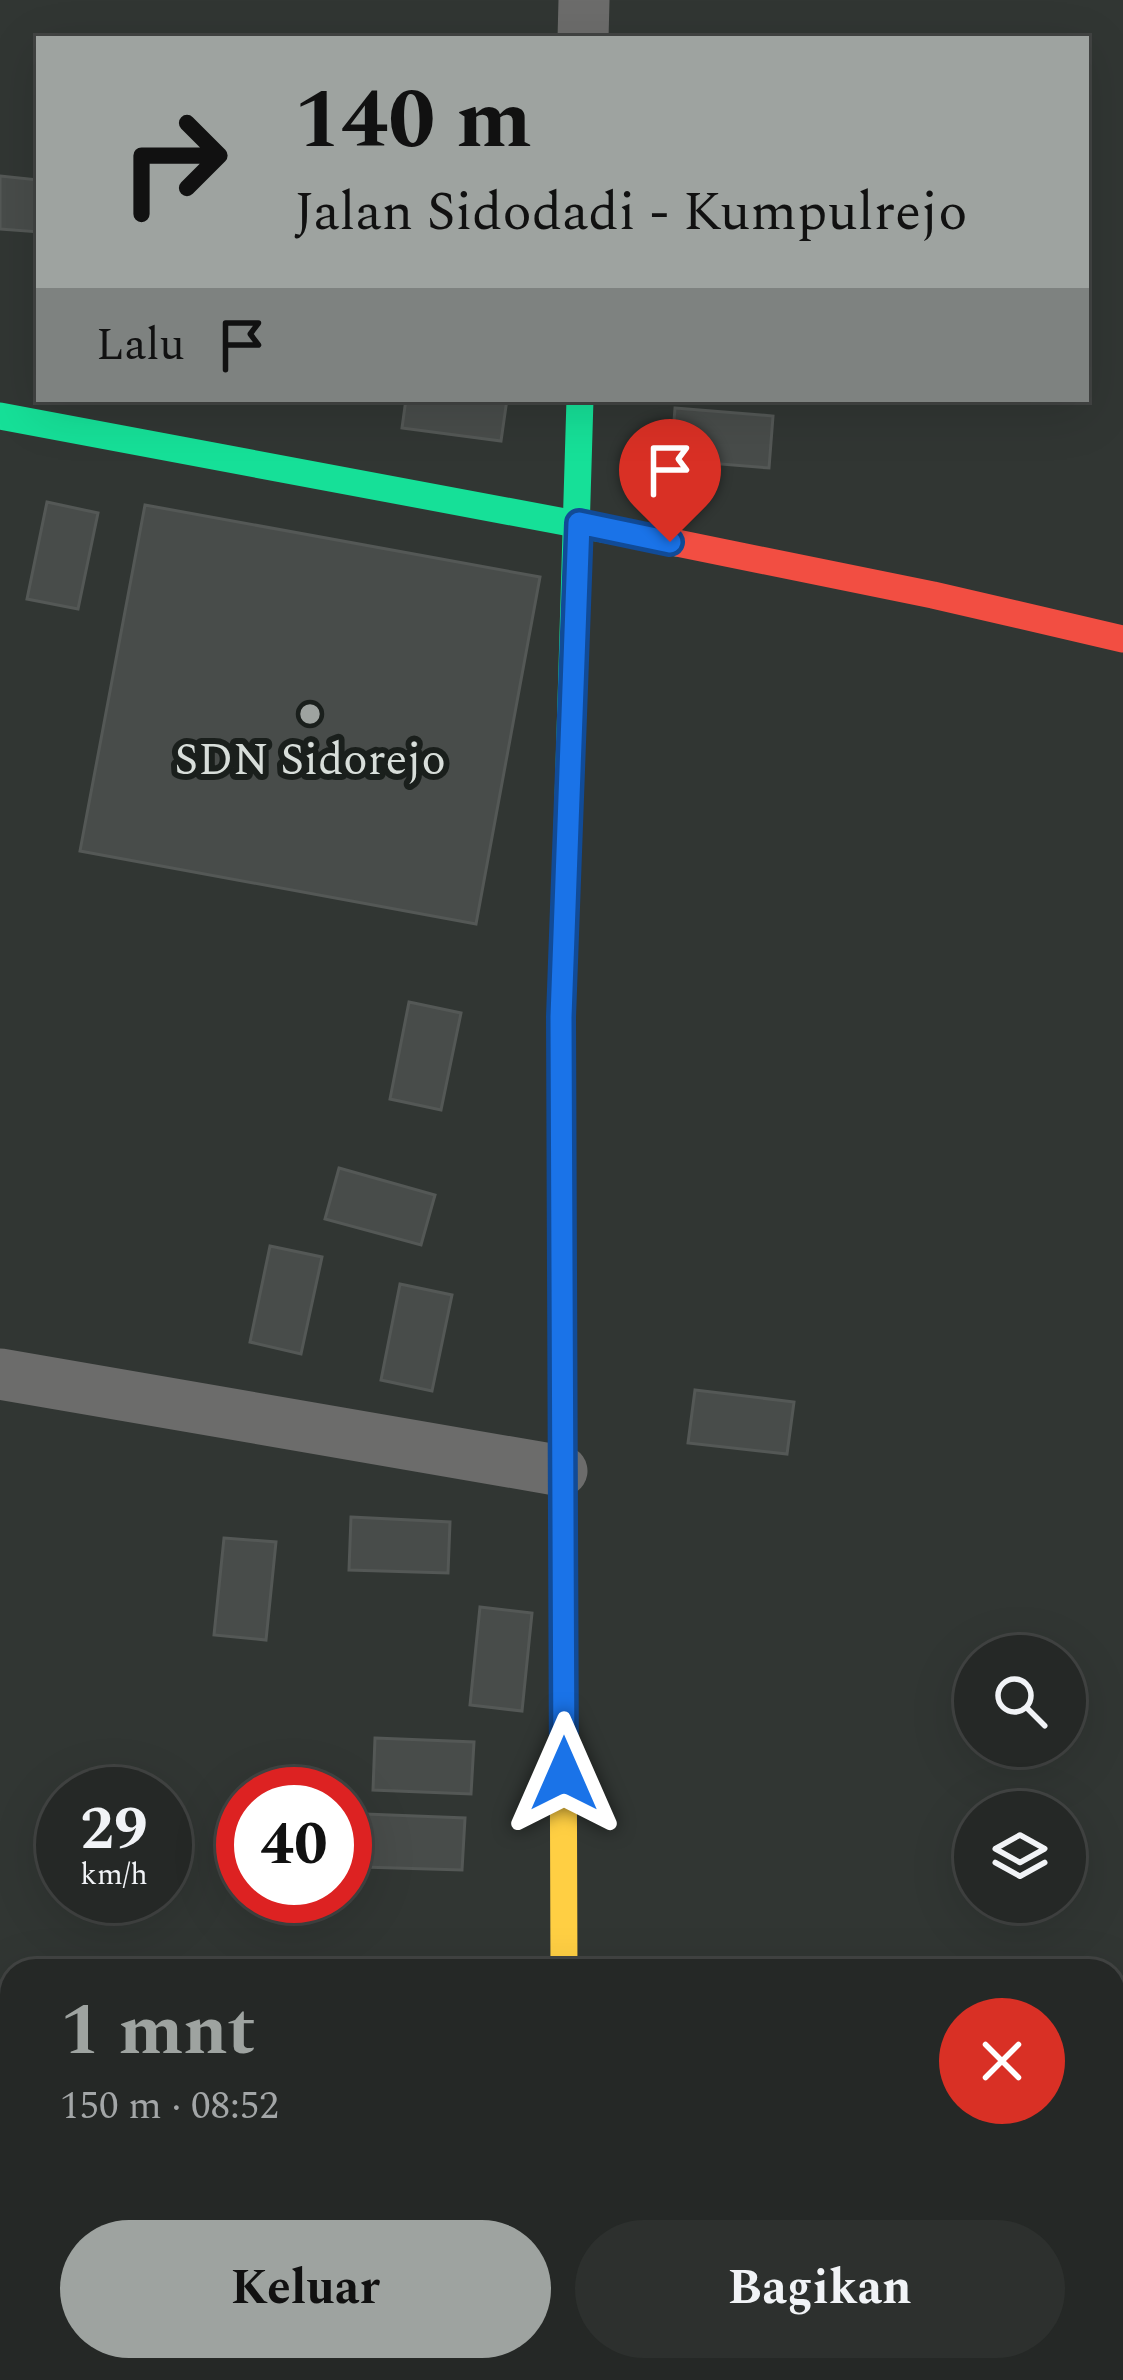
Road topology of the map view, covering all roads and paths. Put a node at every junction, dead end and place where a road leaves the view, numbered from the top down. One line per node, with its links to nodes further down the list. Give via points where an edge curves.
1 (584, 0): 2 (street)
2 (583, 36)
3 (580, 402): 5 (street)
4 (0, 416): 5 (street)
5 (579, 523): 6 (street); 8 (street, via 561,1017)
6 (1123, 640)
7 (0, 1374): 8 (street)
8 (562, 1471): 9 (street)
9 (564, 1959)

